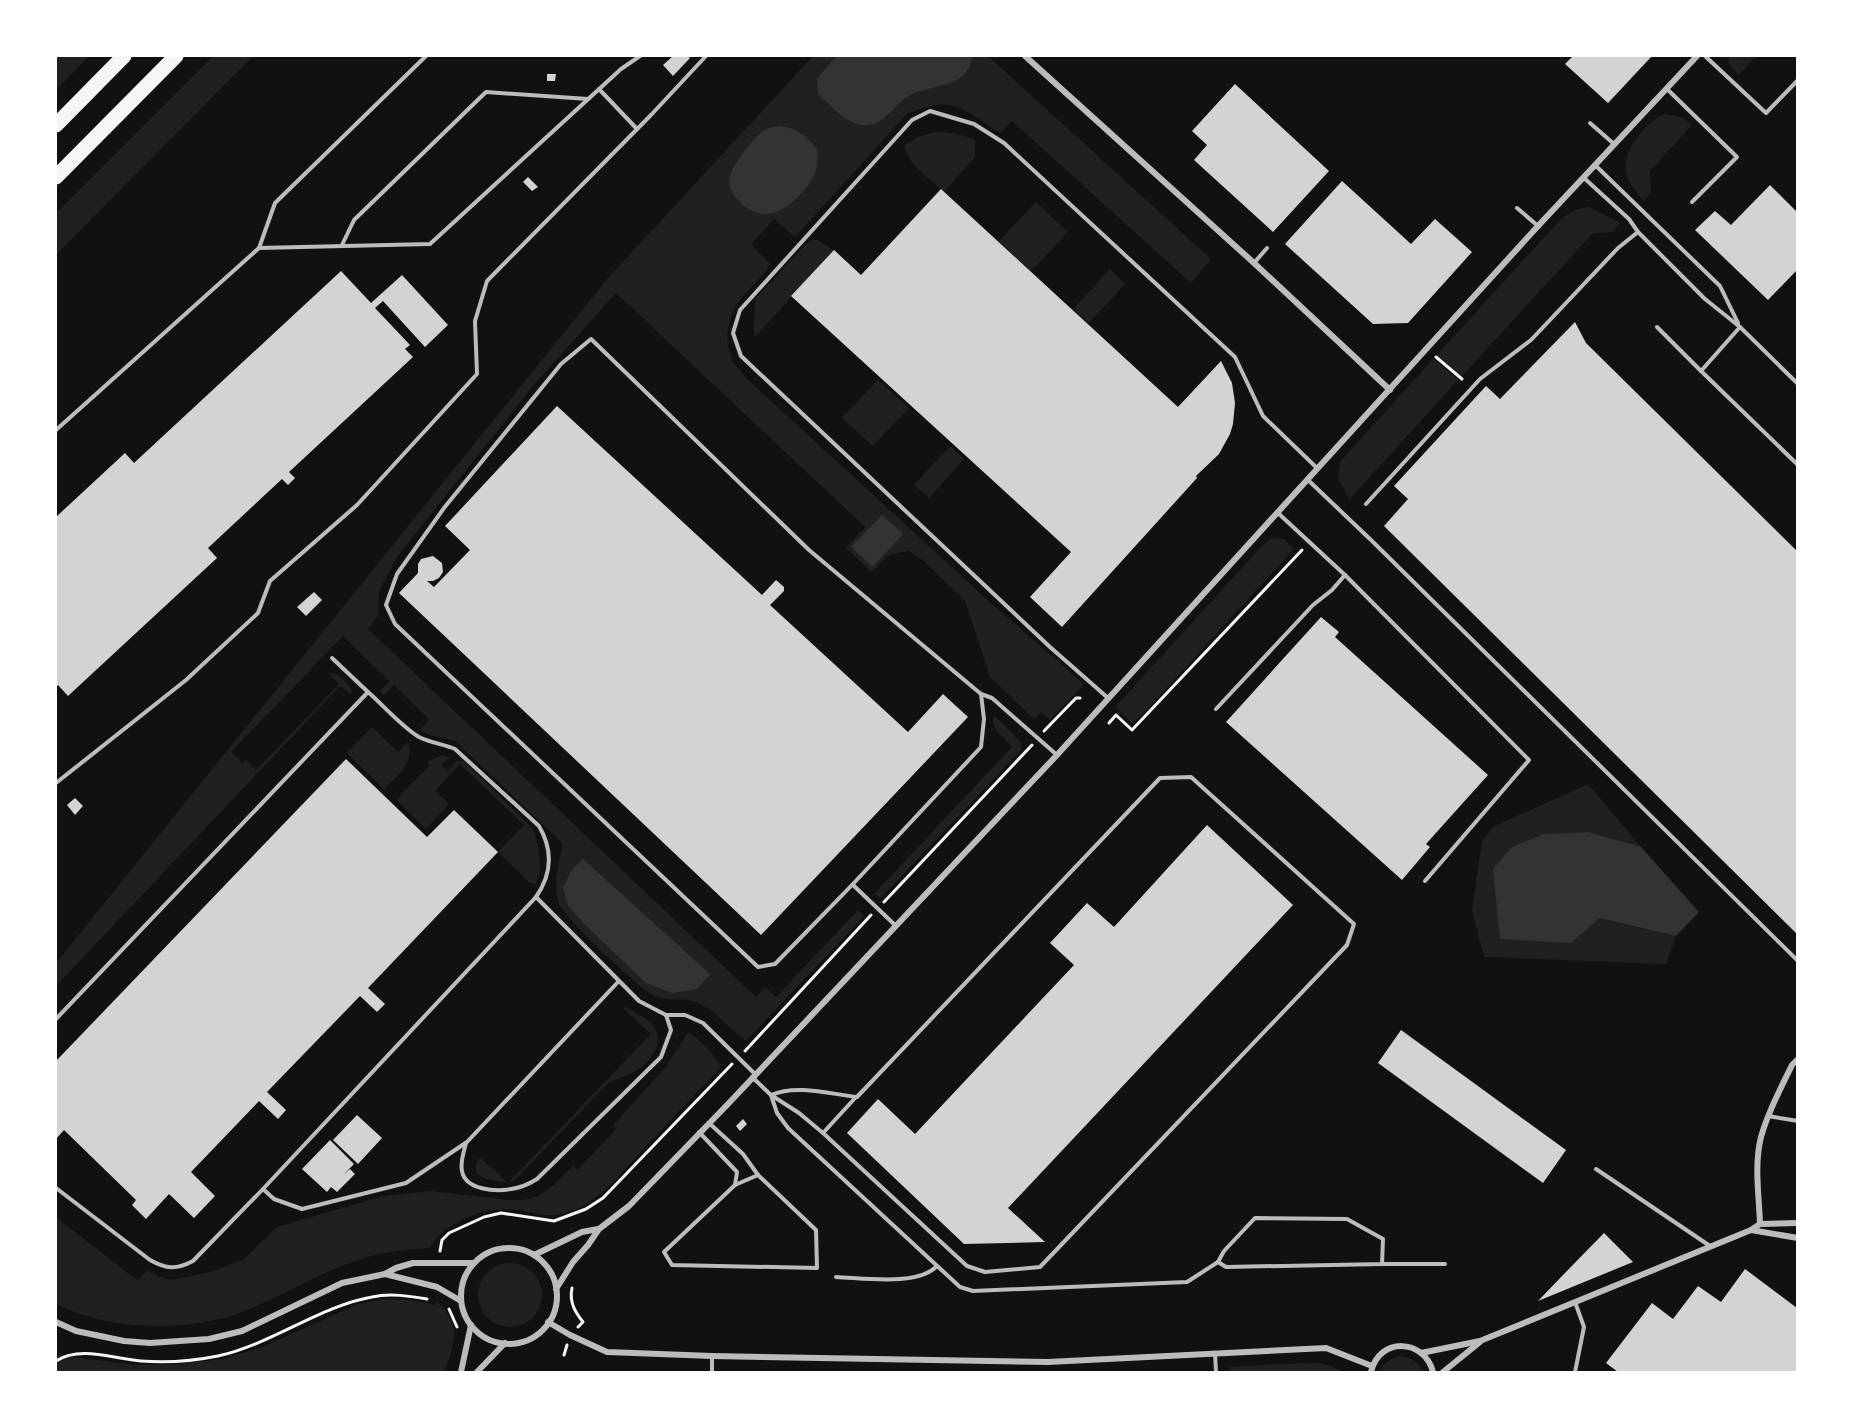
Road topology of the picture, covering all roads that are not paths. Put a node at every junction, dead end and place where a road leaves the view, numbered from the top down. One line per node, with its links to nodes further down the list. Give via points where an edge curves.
1 (124, 56): 14 (highway)
2 (176, 56): 18 (highway)
3 (426, 56): 25 (lane, via 274,203)
4 (640, 56): 11 (lane)
5 (706, 56): 15 (lane)
6 (1024, 56): 27 (street)
7 (1697, 56): 10 (street)
8 (1705, 56): 9 (lane, via 1766,113)
9 (1797, 80)
10 (1667, 88): 16 (street); 20 (lane, via 1737,157)
11 (599, 89): 12 (lane); 15 (lane)
12 (588, 99): 24 (lane, via 430,244); 24 (lane, via 486,92 354,220)
13 (1590, 123): 16 (lane)
14 (56, 124)
15 (637, 129): 46 (lane, via 487,281 475,321 477,374 357,505 270,581 258,613 186,680)
16 (1615, 144): 17 (street)
17 (1595, 165): 19 (street); 29 (lane, via 1720,286)
18 (56, 177)
19 (1584, 177): 22 (street); 23 (lane)
20 (1692, 202)
21 (1517, 208): 22 (lane)
22 (1538, 226): 32 (street)
23 (1638, 232): 29 (lane, via 1705,299); 37 (lane, via 1531,340 1479,379)
24 (342, 246): 25 (lane)
25 (259, 248): 33 (lane)
26 (1267, 248): 27 (lane)
27 (1254, 263): 32 (street)
28 (1657, 327): 30 (lane)
29 (1740, 327): 30 (lane); 31 (lane)
30 (1701, 370): 34 (lane)
31 (1797, 384)
32 (1390, 390): 35 (street)
33 (56, 430)
34 (1797, 465)
35 (1317, 468): 36 (street); 43 (lane, via 1263,416 1235,357 1004,143 974,124 930,111 912,120 740,310 733,333 741,356)
36 (1307, 479): 38 (street); 51 (lane)
37 (1366, 504)
38 (1277, 512): 39 (lane); 43 (street)
39 (1345, 575): 44 (lane); 47 (lane, via 1529,760)
40 (332, 658): 41 (lane)
41 (368, 692): 49 (lane, via 416,735 455,749 539,826 547,840 549,867 545,884); 54 (lane)
42 (981, 694): 45 (lane, via 992,698); 48 (lane, via 981,747); 48 (lane, via 809,550 591,339 561,364 444,508 397,574 387,605 395,624 758,967 775,964)
43 (1108, 698): 45 (street)
44 (1216, 709)
45 (1057, 755): 50 (street)
46 (56, 783)
47 (1425, 881)
48 (853, 884): 50 (lane)
49 (536, 897): 52 (lane); 69 (lane)
50 (896, 926): 56 (street)
51 (1797, 961)
52 (618, 982): 53 (lane, via 639,1001); 64 (lane)
53 (666, 1015): 56 (lane, via 685,1015 703,1023); 64 (lane, via 670,1030 661,1057 537,1179 512,1189 473,1185 462,1171)
54 (56, 1018)
55 (1797, 1059): 59 (street)
56 (753, 1075): 57 (lane); 61 (street)
57 (771, 1095): 58 (lane, via 794,1089); 63 (lane); 81 (lane, via 788,1128)
58 (857, 1097): 63 (lane); 63 (lane, via 1160,778 1191,777 1354,924 1347,945 1040,1267 985,1272 967,1266)
59 (1767, 1116): 60 (lane); 71 (street, via 1757,1165)
60 (1797, 1121)
61 (709, 1122): 62 (street); 66 (lane, via 743,1154)
62 (699, 1132): 67 (lane, via 737,1172); 72 (street, via 629,1206)
63 (823, 1133)
64 (466, 1142): 69 (lane, via 406,1183 302,1209 274,1199)
65 (1596, 1169): 75 (lane)
66 (758, 1175): 67 (lane); 67 (lane, via 816,1230 817,1268 672,1265 664,1252)
67 (735, 1185)
68 (56, 1188): 69 (lane, via 150,1260 160,1266 179,1268 192,1261)
69 (263, 1189)
70 (1797, 1223): 71 (street)
71 (1760, 1224): 73 (street)
72 (599, 1229): 76 (street); 84 (street)
73 (1751, 1230): 74 (street); 75 (street)
74 (1797, 1238)
75 (1710, 1246): 86 (street)
76 (534, 1255): 78 (street, via 506,1248 489,1252); 84 (street, via 548,1268)
77 (1218, 1262): 79 (lane, via 1226,1267); 79 (lane, via 1255,1218 1347,1219 1383,1239); 81 (lane, via 1187,1282 973,1291 960,1287)
78 (474, 1263): 82 (street, via 413,1263); 85 (street, via 462,1283)
79 (1382, 1264): 80 (lane)
80 (1445, 1264)
81 (936, 1267): 83 (lane, via 914,1279)
82 (385, 1274): 85 (street, via 437,1287); 87 (street, via 342,1283 242,1331 209,1339 124,1341 84,1333)
83 (836, 1277)
84 (556, 1289): 88 (street)
85 (461, 1301): 89 (street)
86 (1575, 1302): 90 (street); 102 (lane, via 1584,1326)
87 (56, 1322)
88 (549, 1322): 91 (street, via 530,1339); 94 (street, via 607,1352)
89 (471, 1325): 91 (street, via 488,1339); 96 (street)
90 (1480, 1341): 93 (street); 101 (street)
91 (505, 1343): 97 (street)
92 (1215, 1353): 94 (street, via 1048,1362); 95 (street, via 1326,1348); 99 (lane)
93 (1421, 1353): 95 (street, via 1411,1347 1388,1349 1378,1356); 100 (street, via 1429,1360)
94 (712, 1356): 98 (lane)
95 (1371, 1369)
96 (461, 1372)
97 (477, 1372)
98 (712, 1372)
99 (1216, 1372)
100 (1433, 1372)
101 (1443, 1372)
102 (1575, 1372)

